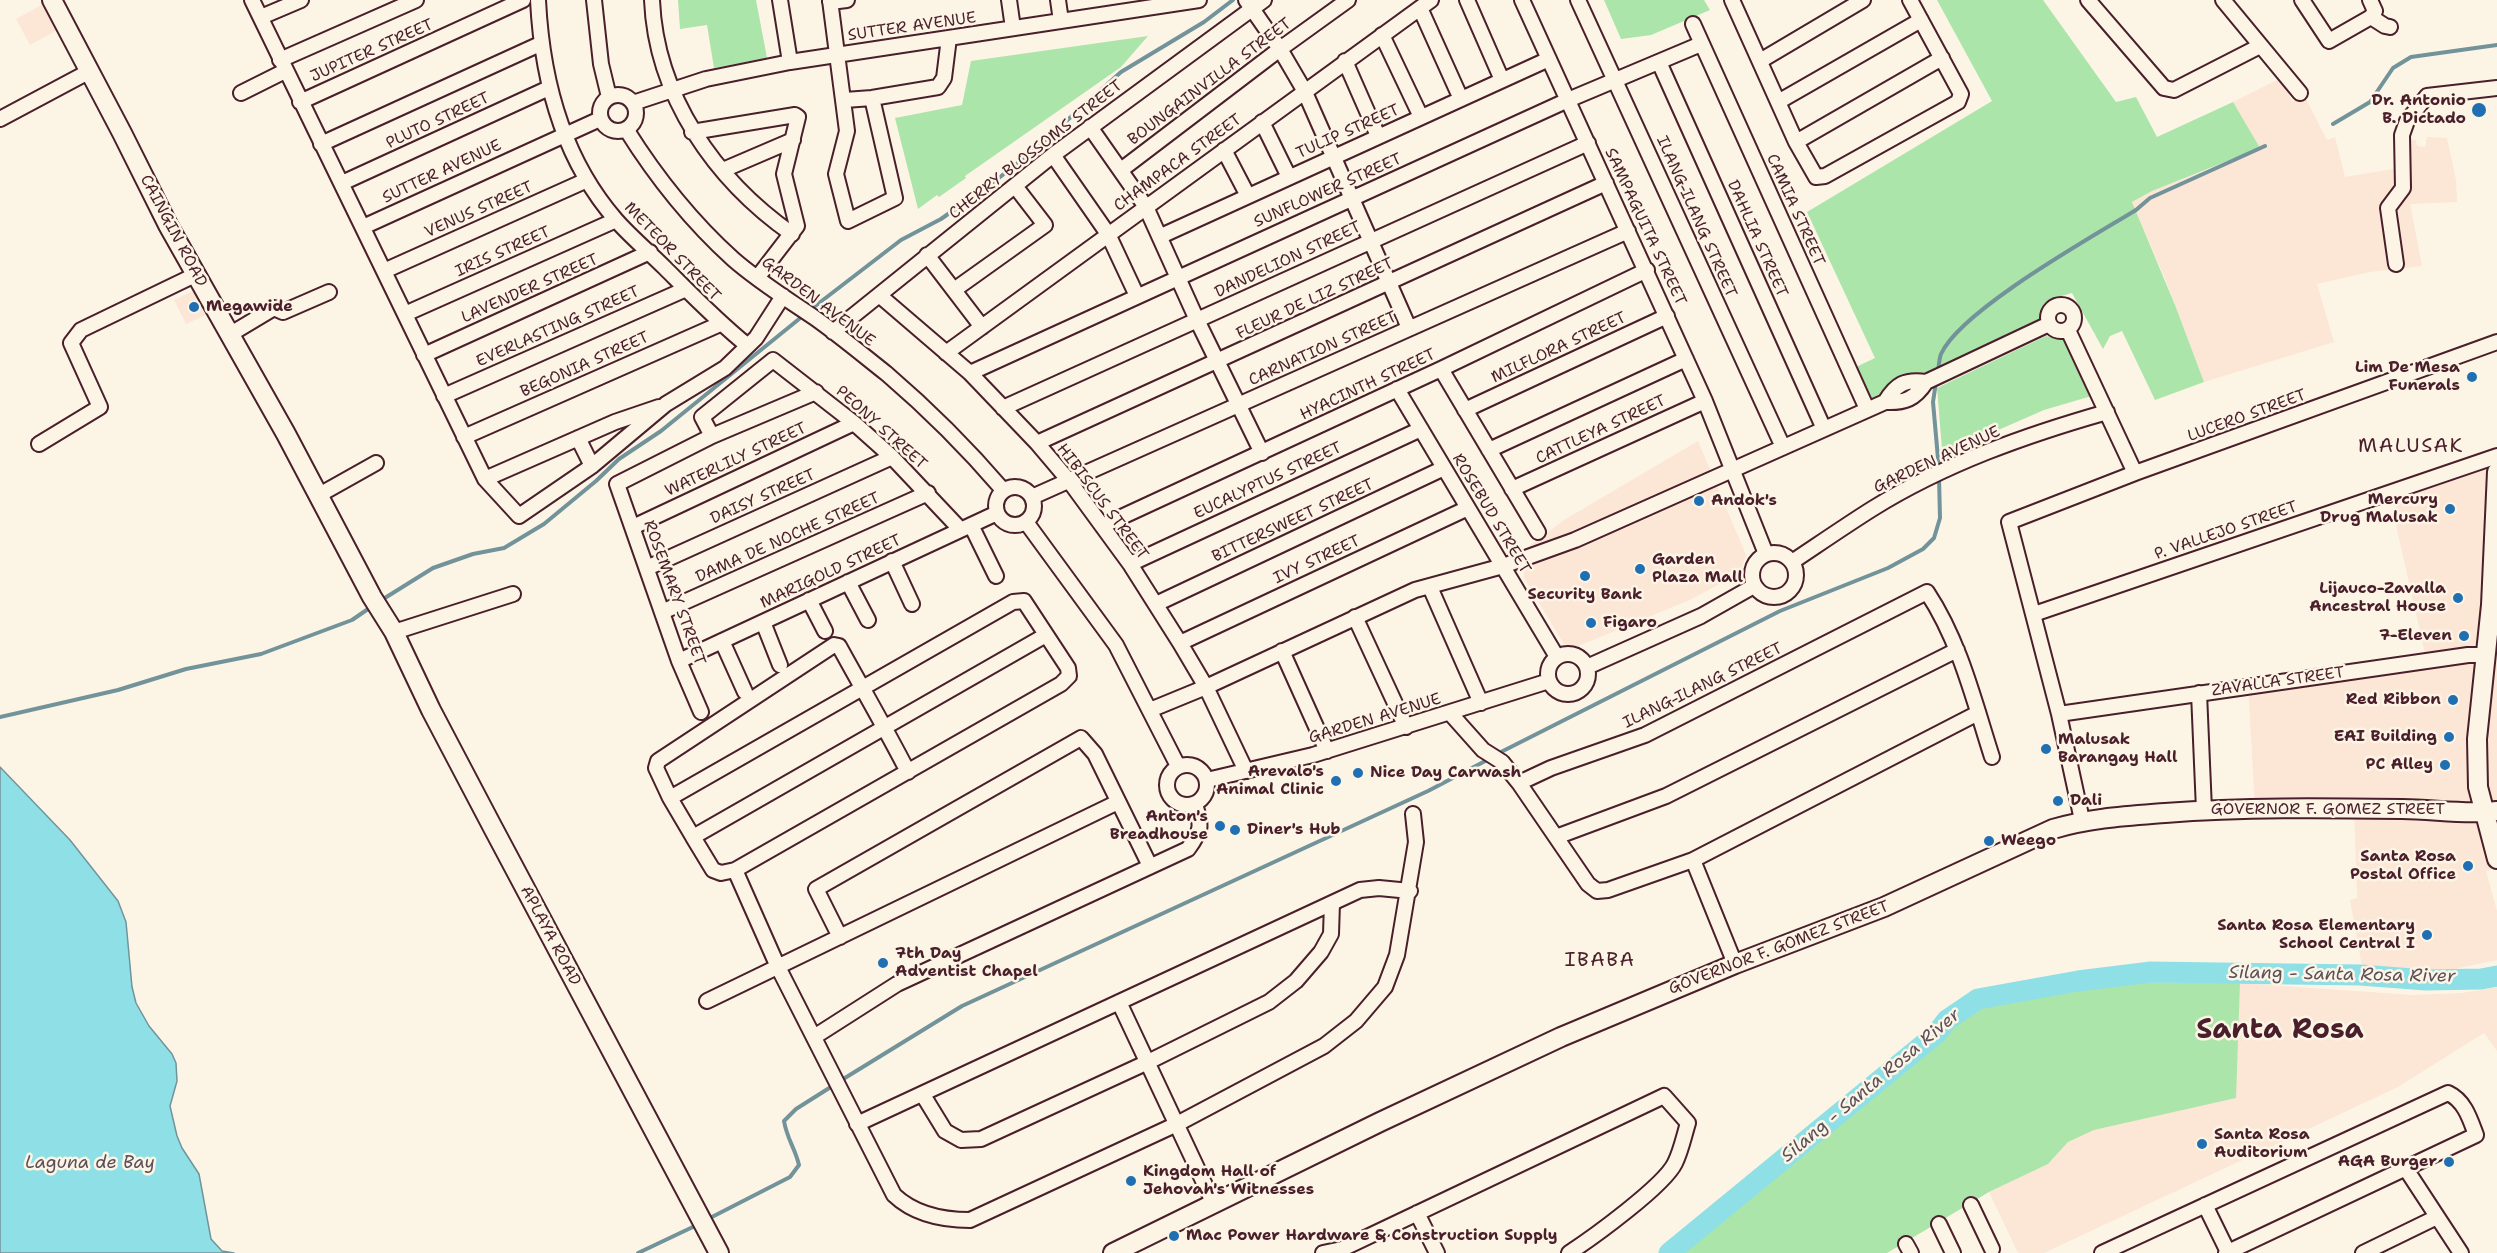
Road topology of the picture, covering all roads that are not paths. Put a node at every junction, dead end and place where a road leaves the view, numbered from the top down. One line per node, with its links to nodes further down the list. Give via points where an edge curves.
1 (52, 0): 53 (street, CAINGIN ROAD)
2 (252, 0): 32 (street)
3 (301, 0): 32 (street)
4 (416, 0): 52 (street)
5 (523, 0): 67 (street, JUPITER STREET)
6 (538, 0): 41 (street, METEOR STREET)
7 (594, 0): 62 (street)
8 (652, 0): 58 (street, via 657,43)
9 (780, 0): 50 (street)
10 (847, 0): 25 (street)
11 (1009, 0): 38 (street)
12 (1058, 0): 35 (street)
13 (1099, 0): 31 (street)
14 (1198, 0): 28 (street, SUTTER AVENUE)
15 (1264, 0): 29 (street, CHERRY BLOSSOMS STREET)
16 (1348, 0): 44 (street, BOUNGAINVILLA STREET)
17 (1467, 0): 54 (street)
18 (1522, 0): 47 (street, SAMPAGUITA STREET)
19 (1578, 0): 55 (street, ILANG-ILANG STREET)
20 (1863, 0): 49 (street)
21 (1910, 0): 34 (street)
22 (2088, 0): 43 (street, via 2164,88 2174,90)
23 (2223, 0): 43 (street)
24 (2370, 0): 33 (street, via 2375,11)
25 (830, 1): 45 (street)
26 (1734, 1): 49 (street)
27 (2310, 2): 33 (street, via 2329,41)
28 (1145, 4): 31 (street, SUTTER AVENUE)
29 (1248, 4): 44 (street); 74 (street, CHERRY BLOSSOMS STREET)
30 (1425, 4): 39 (street, CHAMPACA STREET); 64 (street)
31 (1101, 15): 35 (street, SUTTER AVENUE)
32 (261, 17): 52 (street)
33 (2372, 17): 37 (street)
34 (1921, 20): 46 (street); 68 (street)
35 (1061, 21): 38 (street, SUTTER AVENUE)
36 (1693, 24): 42 (street, CAMIA STREET)
37 (2390, 27)
38 (1013, 28): 40 (street, SUTTER AVENUE)
39 (1382, 35): 48 (street, CHAMPACA STREET); 70 (street)
40 (950, 38): 45 (street, SUTTER AVENUE); 63 (street, via 944,78 938,87)
41 (540, 44): 56 (street, METEOR STREET); 81 (street)
42 (1701, 44): 51 (street, SUNFLOWER STREET); 144 (street, CAMIA STREET)
43 (2260, 46): 61 (street)
44 (1280, 49): 59 (street); 87 (street, BOUNGAINVILLA STREET)
45 (838, 54): 50 (street, SUTTER AVENUE); 65 (street)
46 (1942, 58): 80 (street); 80 (street, via 1961,94 1958,102 1825,176 1816,177)
47 (1549, 59): 54 (street, TULIP STREET); 66 (street, SAMPAGUITA STREET)
48 (1345, 61): 59 (street, CHAMPACA STREET); 78 (street)
49 (1760, 61): 68 (street)
50 (790, 62): 58 (street, SUTTER AVENUE)
51 (1659, 62): 55 (street, SUNFLOWER STREET); 149 (street, DAHLIA STREET)
52 (283, 66): 60 (street); 67 (street)
53 (90, 71): 71 (street); 108 (street, CAINGIN ROAD)
54 (1502, 80): 64 (street, TULIP STREET)
55 (1615, 80): 66 (street, SUNFLOWER STREET); 156 (street, ILANG-ILANG STREET)
56 (549, 88): 77 (street, METEOR STREET); 90 (street, PLUTO STREET)
57 (2497, 88): 105 (street, via 2427,96 2407,121 2402,135 2403,188 2388,208)
58 (671, 89): 69 (street, SUTTER AVENUE); 76 (street)
59 (1304, 90): 73 (street, CHAMPACA STREET); 85 (street)
60 (241, 93)
61 (2300, 93)
62 (609, 97): 69 (street, via 623,95); 72 (street, via 601,106)
63 (872, 98): 65 (street); 65 (street, via 895,198 848,221 836,174 847,131)
64 (1461, 99): 70 (street, TULIP STREET)
65 (845, 100)
66 (1568, 100): 82 (street, SAMPAGUITA STREET); 94 (street, SUNFLOWER STREET)
67 (300, 102): 81 (street)
68 (1778, 102): 80 (street)
69 (633, 103): 75 (street, via 636,118)
70 (1421, 117): 78 (street, TULIP STREET)
71 (0, 119)
72 (600, 119): 75 (street, via 611,130); 77 (street, SUTTER AVENUE)
73 (1262, 122): 83 (street, CHAMPACA STREET); 88 (street)
74 (1090, 127): 84 (street, CHERRY BLOSSOMS STREET); 87 (street)
75 (626, 129): 109 (street, GARDEN AVENUE, via 688,213)
76 (692, 132): 79 (street, via 795,115 798,119); 86 (street)
77 (564, 134): 89 (street, METEOR STREET); 97 (street, SUTTER AVENUE)
78 (1378, 136): 85 (street, TULIP STREET)
79 (793, 140): 86 (street); 99 (street, via 784,174 797,226)
80 (1796, 142)
81 (321, 144): 90 (street)
82 (1588, 144): 91 (street, SAMPAGUITA STREET); 102 (street, DANDELION STREET)
83 (1224, 150): 93 (street); 95 (street, CHAMPACA STREET)
84 (1053, 155): 92 (street, CHERRY BLOSSOMS STREET); 100 (street)
85 (1333, 156): 88 (street, TULIP STREET); 94 (street)
86 (723, 170): 99 (street, via 765,215)
87 (1121, 170): 95 (street)
88 (1288, 177): 93 (street, TULIP STREET)
89 (587, 180): 96 (street, METEOR STREET); 107 (street, VENUS STREET)
90 (342, 183): 97 (street)
91 (1606, 183): 98 (street, SAMPAGUITA STREET); 111 (street, FLEUR DE LIZ STREET)
92 (1015, 186): 104 (street, CHERRY BLOSSOMS STREET); 113 (street, via 1045,225)
93 (1248, 196): 101 (street, TULIP STREET)
94 (1352, 198): 102 (street); 110 (street, SUNFLOWER STREET)
95 (1146, 207): 100 (street, CHAMPACA STREET); 101 (street)
96 (616, 220): 103 (street, METEOR STREET); 118 (street, IRIS STREET)
97 (363, 227): 107 (street)
98 (1629, 231): 106 (street, SAMPAGUITA STREET); 124 (street, CARNATION STREET)
99 (792, 234): 109 (street)
100 (1108, 234): 117 (street); 123 (street, CHAMPACA STREET)
101 (1161, 236): 110 (street)
102 (1370, 240): 111 (street); 120 (street, DANDELION STREET)
103 (650, 252): 112 (street, METEOR STREET); 131 (street, LAVENDER STREET)
104 (927, 255): 113 (street); 115 (street, CHERRY BLOSSOMS STREET)
105 (2396, 264)
106 (1647, 270): 119 (street, SAMPAGUITA STREET); 134 (street, HYACINTH STREET)
107 (384, 271): 118 (street)
108 (195, 274): 127 (street, CAINGIN ROAD); 155 (street, via 81,330 71,343 100,407)
109 (757, 278): 116 (street, GARDEN AVENUE)
110 (1178, 278): 117 (street, SUNFLOWER STREET); 120 (street)
111 (1389, 283): 124 (street); 133 (street, FLEUR DE LIZ STREET)
112 (686, 289): 121 (street, METEOR STREET); 138 (street, EVERLASTING STREET)
113 (954, 290): 123 (street)
114 (329, 292): 127 (street, via 283,312 274,308)
115 (879, 295): 126 (street, CHERRY BLOSSOMS STREET); 130 (street, HIBISCUS STREET)
116 (783, 296): 126 (street, GARDEN AVENUE); 129 (street)
117 (1137, 296): 135 (street, SUNFLOWER STREET)
118 (405, 314): 131 (street)
119 (1667, 316): 132 (street, SAMPAGUITA STREET); 143 (street, MILFLORA STREET)
120 (1197, 320): 133 (street); 142 (street, DANDELION STREET)
121 (720, 324): 129 (street, METEOR STREET); 151 (street, BEGONIA STREET)
122 (2049, 324): 125 (street, via 2057,331); 125 (street, via 2049,313 2062,305 2074,315); 144 (street, via 1928,381 1918,394 1900,403 1885,402)
123 (982, 327): 130 (street, CHAMPACA STREET)
124 (1409, 328): 141 (street, CARNATION STREET)
125 (2068, 330): 145 (street)
126 (833, 332): 170 (street, GARDEN AVENUE, via 927,409)
127 (229, 335): 172 (street, CAINGIN ROAD)
128 (2497, 342): 166 (street, LUCERO STREET)
129 (748, 346): 140 (street, via 725,368)
130 (946, 353): 135 (street, HIBISCUS STREET)
131 (424, 355): 138 (street)
132 (1686, 359): 139 (street, SAMPAGUITA STREET); 157 (street)
133 (1217, 362): 141 (street); 154 (street, FLEUR DE LIZ STREET)
134 (1441, 369): 136 (street, HYACINTH STREET); 143 (street)
135 (969, 373): 142 (street, HIBISCUS STREET)
136 (1397, 389): 148 (street, ROSEBUD STREET); 158 (street, HYACINTH STREET)
137 (816, 392): 147 (street, PEONY STREET); 150 (street); 150 (street, PEONY STREET, via 773,360 702,417)
138 (444, 396): 151 (street)
139 (1705, 400): 164 (street, SAMPAGUITA STREET); 169 (street, CATTLEYA STREET)
140 (666, 404): 146 (street); 153 (street)
141 (1239, 405): 158 (street); 168 (street, CARNATION STREET)
142 (1004, 408): 154 (street, HIBISCUS STREET)
143 (1466, 410): 157 (street)
144 (1867, 410): 149 (street)
145 (2107, 412): 166 (street); 183 (street, GARDEN AVENUE, via 1974,457 1873,508)
146 (615, 422): 152 (street); 153 (street)
147 (854, 423): 160 (street, PEONY STREET); 178 (street, WATERLILY STREET)
148 (1421, 429): 163 (street, ROSEBUD STREET); 184 (street, EUCALYPTUS STREET)
149 (1824, 429): 156 (street)
150 (712, 435): 178 (street, ROSEMARY STREET, via 617,484)
151 (464, 437): 167 (street)
152 (578, 438): 162 (street); 167 (street)
153 (626, 439): 162 (street)
154 (1037, 443): 168 (street, HIBISCUS STREET)
155 (39, 444)
156 (1783, 447): 164 (street)
157 (1489, 450): 169 (street)
158 (1262, 453): 177 (street, HYACINTH STREET)
159 (2497, 456): 196 (street, P. VALLEJO STREET)
160 (892, 457): 171 (street, PEONY STREET); 186 (street, DAISY STREET)
161 (376, 463): 172 (street)
162 (592, 466): 167 (street, via 519,516)
163 (1444, 468): 174 (street, ROSEBUD STREET); 194 (street, BITTERSWEET STREET)
164 (1734, 470): 181 (street, SAMPAGUITA STREET); 185 (street, via 1611,525)
165 (2497, 472): 207 (street)
166 (2135, 473): 196 (street, LUCERO STREET, via 2009,522)
167 (485, 478)
168 (1070, 482): 173 (street, CARNATION STREET); 177 (street, HIBISCUS STREET)
169 (1512, 489): 180 (street)
170 (1003, 490): 173 (street, via 1019,487); 175 (street, via 995,505)
171 (928, 493): 179 (street, PEONY STREET); 195 (street, DAMA DE NOCHE STREET)
172 (319, 495): 200 (street, CAINGIN ROAD)
173 (1032, 497): 176 (street, via 1034,511)
174 (1468, 508): 185 (street, ROSEBUD STREET); 204 (street, IVY STREET)
175 (997, 513): 176 (street, via 1005,523); 179 (street, MARIGOLD STREET)
176 (1026, 522): 218 (street, via 1116,645)
177 (1102, 526): 184 (street, HIBISCUS STREET)
178 (633, 527): 186 (street, ROSEMARY STREET)
179 (965, 527): 182 (street, MARIGOLD STREET); 187 (street, PEONY STREET)
180 (1538, 532)
181 (1766, 554): 183 (street, via 1781,554); 189 (street, via 1753,566)
182 (892, 561): 188 (street, MARIGOLD STREET); 193 (street)
183 (1792, 562): 189 (street, via 1796,579 1785,594 1768,596)
184 (1130, 564): 194 (street, HIBISCUS STREET)
185 (1503, 566): 190 (street); 208 (street, ROSEBUD STREET)
186 (647, 568): 195 (street, ROSEMARY STREET)
187 (996, 576)
188 (848, 582): 192 (street, MARIGOLD STREET); 198 (street)
189 (1754, 586): 211 (street, via 1701,616)
190 (1430, 587): 197 (street); 217 (street)
191 (513, 594): 200 (street)
192 (809, 600): 199 (street, MARIGOLD STREET); 201 (street)
193 (912, 604)
194 (1156, 604): 204 (street, HIBISCUS STREET)
195 (662, 612): 209 (street, ROSEMARY STREET)
196 (2034, 614): 222 (street)
197 (1355, 617): 205 (street); 223 (street)
198 (868, 620)
199 (762, 622): 203 (street, MARIGOLD STREET); 210 (street)
200 (390, 624): 266 (street, APLAYA ROAD, via 431,710)
201 (825, 631)
202 (1046, 635): 214 (street, via 1024,601 1013,602); 224 (street); 229 (street, via 1068,668 1069,676 1061,684)
203 (722, 641): 209 (street, MARIGOLD STREET); 215 (street)
204 (1180, 643): 213 (street, HIBISCUS STREET)
205 (1282, 651): 213 (street); 225 (street)
206 (1957, 651): 221 (street); 231 (street, ILANG-ILANG STREET, via 1928,592 1645,735); 240 (street, via 1666,796)
207 (2491, 655): 216 (street, ZAVALLA STREET); 236 (street, via 2477,739 2478,787)
208 (1557, 657): 211 (street, via 1575,655); 212 (street, via 1549,668)
209 (679, 661): 219 (street, ROSEMARY STREET)
210 (780, 665)
211 (1587, 667): 212 (street, via 1586,682 1575,692 1560,692)
212 (1549, 681): 217 (street, GARDEN AVENUE)
213 (1206, 687): 218 (street); 228 (street, HIBISCUS STREET)
214 (863, 689): 224 (street); 232 (street); 232 (street, via 839,646 834,645 658,761 656,768)
215 (745, 692)
216 (2199, 693): 222 (street, ZAVALLA STREET); 235 (street)
217 (1481, 703): 220 (street, GARDEN AVENUE)
218 (1150, 710): 227 (street)
219 (701, 712)
220 (1450, 713): 223 (street, GARDEN AVENUE); 231 (street)
221 (1978, 713): 226 (street); 242 (street)
222 (2059, 714): 238 (street)
223 (1406, 727): 225 (street, GARDEN AVENUE)
224 (886, 728): 229 (street); 239 (street)
225 (1327, 751): 228 (street, GARDEN AVENUE)
226 (1992, 757)
227 (1178, 766): 230 (street, via 1196,766); 234 (street, via 1169,777 1167,790 1181,804)
228 (1246, 771): 230 (street, GARDEN AVENUE)
229 (908, 772): 244 (street)
230 (1208, 780): 234 (street, via 1206,794)
231 (1519, 783): 240 (street)
232 (670, 798): 239 (street)
233 (1118, 802): 243 (street); 247 (street); 247 (street, via 1095,754 1081,738 816,889)
234 (1195, 804): 243 (street, via 1201,822 1188,849)
235 (2204, 810): 236 (street, GOVERNOR F. GOMEZ STREET, via 2273,807); 238 (street, GOVERNOR F. GOMEZ STREET)
236 (2491, 812): 241 (street)
237 (1413, 814): 245 (street, via 1416,842)
238 (2082, 820): 248 (street, GOVERNOR F. GOMEZ STREET, via 2053,828 1884,907)
239 (693, 837): 244 (street, via 713,870)
240 (1556, 837): 242 (street, via 1588,885 1597,891)
241 (2497, 859)
242 (1693, 860): 248 (street)
243 (1149, 866): 252 (street, via 897,984)
244 (735, 870): 249 (street)
245 (1410, 891): 246 (street, via 1360,890); 256 (street, via 1397,956 1385,987 1356,1021 1324,1046)
246 (1332, 903): 251 (street); 253 (street, via 1331,934 1296,981 1269,1002)
247 (840, 937): 249 (street)
248 (1735, 964): 258 (street, GOVERNOR F. GOMEZ STREET, via 1561,1037)
249 (777, 967): 250 (street); 252 (street)
250 (707, 1001)
251 (1119, 1002): 253 (street); 254 (street)
252 (814, 1037): 255 (street)
253 (1148, 1062): 254 (street, via 981,1139 961,1140 945,1131); 256 (street)
254 (923, 1095): 255 (street)
255 (857, 1124): 256 (street, via 894,1195 906,1206 948,1220 970,1220)
256 (1177, 1124): 258 (street)
257 (2406, 1169): 260 (street, via 2476,1135 2456,1097 2448,1093); 262 (street); 272 (street)
258 (1213, 1202): 265 (street, GOVERNOR F. GOMEZ STREET)
259 (1971, 1205): 264 (street)
260 (2205, 1205): 271 (street); 272 (street)
261 (1417, 1213): 267 (street, via 1342,1249); 268 (street); 269 (street, via 1664,1096 1688,1123 1675,1164 1596,1236)
262 (2437, 1217): 273 (street); 274 (street)
263 (1939, 1224): 270 (street)
264 (1992, 1248)
265 (1122, 1251)
266 (719, 1253)
267 (1323, 1253)
268 (1437, 1253)
269 (1569, 1253)
270 (1953, 1253)
271 (2103, 1253)
272 (2227, 1253)
273 (2363, 1253)
274 (2461, 1253)

